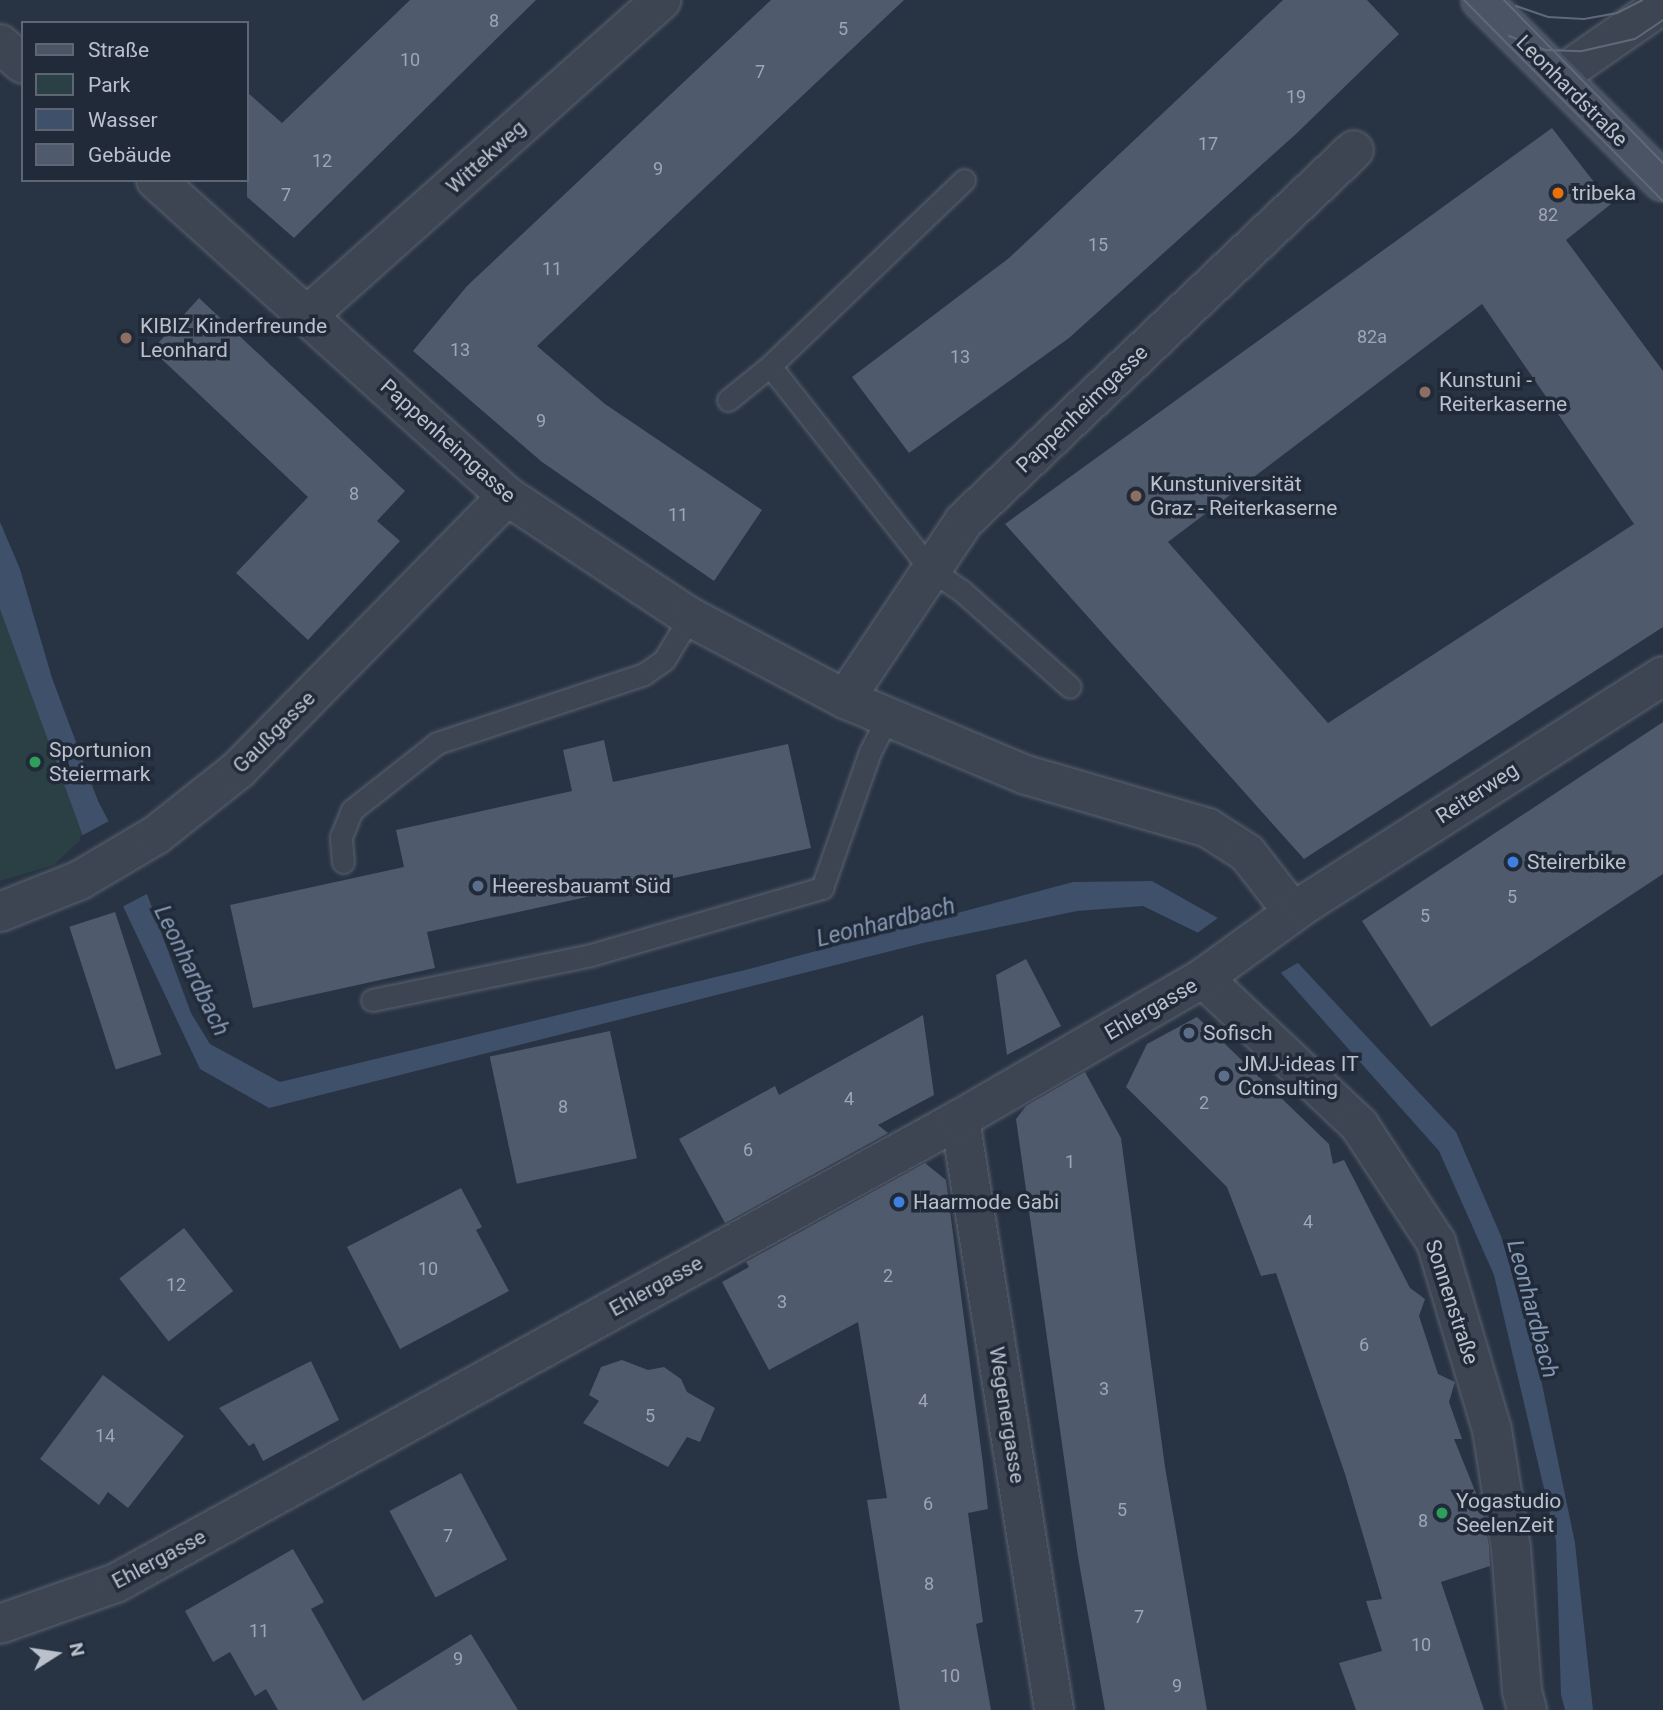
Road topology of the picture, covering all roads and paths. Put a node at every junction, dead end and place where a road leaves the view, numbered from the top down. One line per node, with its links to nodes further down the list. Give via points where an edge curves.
1 (662, 0): 11 (street, Wittekweg)
2 (1481, 0): 6 (main road, Leonhardstraße)
3 (1663, 4): 6 (street)
4 (0, 44): 5 (street)
5 (21, 62)
6 (1559, 77): 10 (main road, Leonhardstraße)
7 (1354, 150): 15 (street, Pappenheimgasse, via 964,522)
8 (964, 180): 12 (lane)
9 (158, 182): 11 (street, Pappenheimgasse)
10 (1663, 182)
11 (309, 314): 14 (street, Pappenheimgasse)
12 (770, 366): 13 (lane); 15 (lane)
13 (729, 400)
14 (507, 496): 16 (street, Pappenheimgasse); 22 (street, Gaußgasse, via 238,770 156,835 80,880)
15 (931, 570): 18 (lane, via 964,592); 19 (street, Pappenheimgasse)
16 (690, 617): 19 (street, Pappenheimgasse); 21 (lane, via 664,660 644,674 437,743 352,810 341,838)
17 (1663, 676): 23 (street, Reiterweg)
18 (1070, 687)
19 (845, 699): 20 (street, Pappenheimgasse)
20 (888, 717): 23 (street, Pappenheimgasse, via 1027,775 1208,828 1247,853); 25 (lane, via 870,752 822,888 591,955)
21 (343, 862)
22 (0, 912)
23 (1281, 920): 24 (street, Ehlergasse)
24 (1213, 971): 26 (street, Ehlergasse); 29 (street, Sonnenstraße, via 1359,1125 1436,1242 1492,1430 1511,1548)
25 (372, 1000)
26 (960, 1119): 27 (street, Ehlergasse, via 116,1583); 28 (street, Wegenergasse)
27 (0, 1624)
28 (1054, 1710)
29 (1527, 1710)

